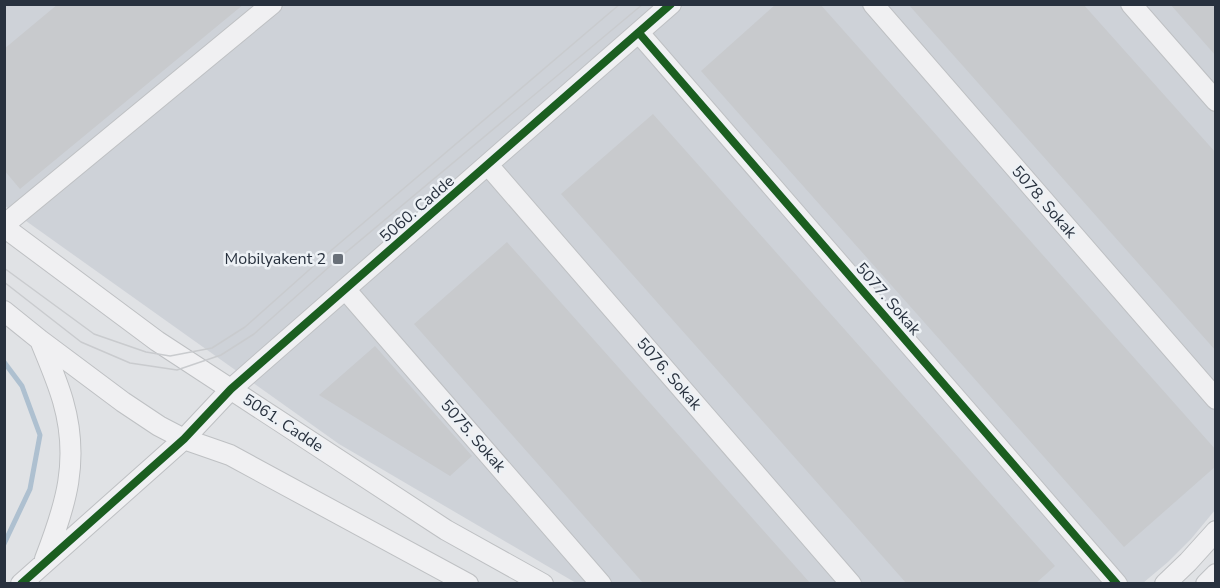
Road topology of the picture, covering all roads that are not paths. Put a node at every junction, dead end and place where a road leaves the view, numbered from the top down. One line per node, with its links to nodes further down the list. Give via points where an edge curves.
1 (272, 4): 8 (street)
2 (671, 4): 5 (street, 5060. Cadde)
3 (873, 4): 13 (street, 5078. Sokak)
4 (1131, 4): 6 (street)
5 (639, 33): 7 (street, 5060. Cadde); 23 (street, 5077. Sokak)
6 (1215, 101)
7 (488, 165): 9 (street, 5060. Cadde); 22 (street, 5076. Sokak)
8 (4, 226): 12 (street, 5061. Cadde, via 157,341)
9 (345, 289): 12 (street, 5060. Cadde); 21 (street, 5075. Sokak)
10 (4, 311): 11 (street)
11 (40, 340): 14 (street, via 123,402); 16 (street, via 62,398 70,452 64,506)
12 (231, 389): 14 (street, 5060. Cadde); 20 (street, 5061. Cadde, via 446,530)
13 (1215, 399)
14 (184, 439): 16 (street, 5060. Cadde); 19 (street, via 230,455)
15 (1215, 531): 24 (street)
16 (43, 564): 18 (street, 5060. Cadde)
17 (1215, 574): 25 (street)
18 (21, 584)
19 (468, 584)
20 (543, 584)
21 (601, 584)
22 (851, 584)
23 (1117, 584)
24 (1165, 584)
25 (1206, 584)

